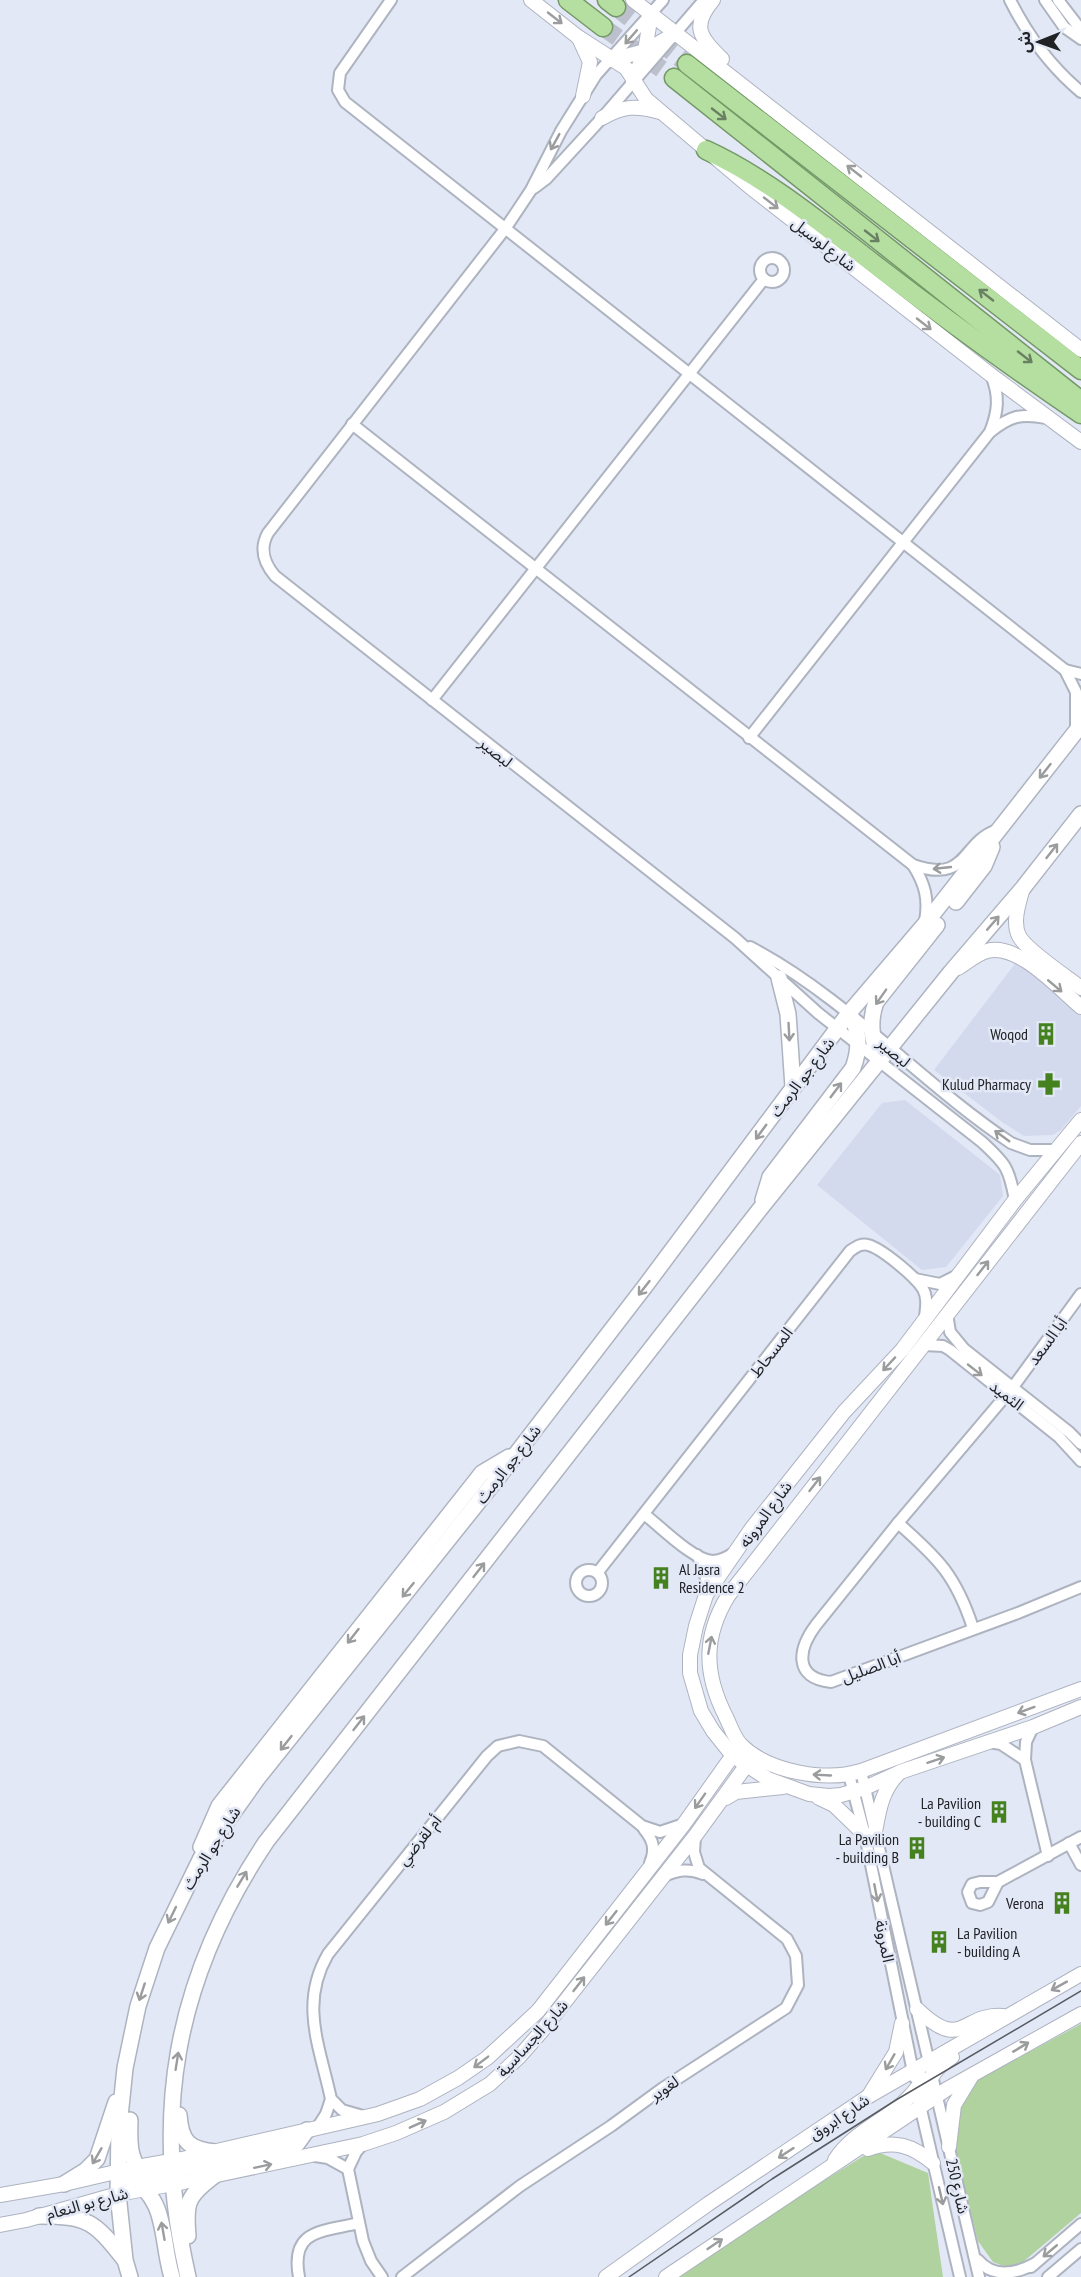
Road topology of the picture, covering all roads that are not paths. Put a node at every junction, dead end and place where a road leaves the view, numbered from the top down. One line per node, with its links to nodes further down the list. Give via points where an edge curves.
1 (391, 0): 29 (street, via 342,69 338,80 340,94 358,113)
2 (531, 0): 15 (street, شارع لوسيل, one-way to 15)
3 (568, 0): 12 (highway)
4 (704, 0): 13 (street)
5 (713, 0): 22 (street, via 702,14 701,34)
6 (1010, 0): 23 (street, via 1042,51)
7 (1045, 0): 16 (street, via 1064,27)
8 (1058, 0): 14 (street)
9 (662, 1): 11 (street); 13 (street, via 659,12)
10 (619, 2): 11 (street)
11 (651, 14): 13 (street); 17 (street); 18 (street, one-way to 18)
12 (603, 27)
13 (679, 29): 17 (street); 21 (street); 22 (street)
14 (1081, 30)
15 (578, 37): 18 (street, شارع لوسيل); 24 (street, via 590,62)
16 (1081, 39)
17 (645, 51): 18 (street); 21 (street)
18 (611, 60): 21 (street, شارع لوسيل, via 626,68); 24 (street)
19 (687, 64): 32 (highway, one-way to 19)
20 (674, 78): 35 (highway, one-way to 35)
21 (633, 81): 25 (street, شارع لوسيل, via 640,93); 26 (street)
22 (739, 82): 31 (street, one-way to 22)
23 (1081, 92)
24 (583, 96): 28 (street, one-way to 28)
25 (662, 112): 26 (street, via 629,107); 27 (street, شارع لوسيل)
26 (602, 118): 28 (street)
27 (706, 150): 34 (street, شارع لوسيل, one-way to 34); 36 (highway, via 734,163 794,204)
28 (531, 190): 29 (street)
29 (505, 229): 33 (street); 38 (street)
30 (764, 279): 33 (street)
31 (1081, 350)
32 (1081, 370)
33 (689, 374): 41 (street); 42 (street)
34 (991, 375): 37 (street, شارع لوسيل); 39 (street, via 998,403)
35 (1081, 401)
36 (1081, 414)
37 (1047, 418): 39 (street, via 1012,418); 40 (street, شارع لوسيل)
38 (352, 424): 42 (street); 45 (street, لبصير, via 268,533 263,545 264,559 275,576)
39 (990, 432): 41 (street)
40 (1081, 442)
41 (903, 543): 43 (street); 47 (street)
42 (535, 569): 45 (street); 47 (street)
43 (1065, 670): 44 (street); 46 (street, via 1076,692)
44 (1081, 674)
45 (432, 700): 53 (street, لبصير)
46 (1078, 729): 49 (main road, شارع جو الرمث, one-way to 49)
47 (750, 738): 50 (street)
48 (1081, 814): 51 (main road, one-way to 48)
49 (998, 830): 50 (street, one-way to 50, via 981,838 956,865 937,869); 52 (main road, شارع جو الرمث); 60 (main road, one-way to 60, via 984,866 876,1002)
50 (913, 865): 52 (street, via 926,891)
51 (1023, 888): 54 (main road, one-way to 51); 56 (street, via 1017,916 1019,936)
52 (925, 924): 58 (main road, شارع جو الرمث)
53 (735, 939): 55 (street, لبصير); 58 (street, لبصير, via 768,956)
54 (951, 972): 57 (street, one-way to 57, via 981,953 999,949 1023,958); 62 (main road)
55 (779, 978): 59 (street, لبصير); 64 (main road, one-way to 64, via 788,1014)
56 (1081, 988)
57 (1081, 1007)
58 (849, 1013): 59 (main road, شارع جو الرمث); 60 (street, لبصير); 61 (main road, via 856,1024)
59 (838, 1029): 61 (street, لبصير); 64 (main road, شارع جو الرمث)
60 (871, 1032): 62 (street, لبصير); 63 (main road)
61 (858, 1043): 63 (street, لبصير); 69 (main road, one-way to 61, via 770,1177 853,1068)
62 (890, 1048): 63 (main road); 67 (street, لبصير, one-way to 62, via 1030,1150 1011,1143)
63 (879, 1062): 68 (street, لبصير, via 1004,1163 1011,1174); 69 (main road)
64 (793, 1087): 120 (main road, شارع جو الرمث, one-way to 120, via 646,1285 222,1827 188,1881 157,1948)
65 (1081, 1120): 67 (street, شارع المرونه)
66 (1081, 1143): 73 (street, شارع المرونه, one-way to 66)
67 (1057, 1150): 68 (street, شارع المرونه)
68 (1016, 1200): 70 (street, شارع المرونه)
69 (760, 1209): 126 (main road, one-way to 69, via 185,2018 199,1971 218,1924 251,1864)
70 (958, 1274): 71 (street, via 940,1284); 74 (street, شارع المرونه)
71 (915, 1279): 74 (street, via 924,1292); 79 (street, المسحاط, via 868,1245 850,1251)
72 (1081, 1294): 76 (street, أبا السعد)
73 (947, 1314): 75 (street, شارع المرونه); 76 (street, الثميد, via 948,1329 958,1343)
74 (925, 1317): 81 (street, شارع المرونه, one-way to 81, via 902,1350 844,1412)
75 (924, 1345): 76 (street, الثميد, one-way to 76, via 943,1346); 92 (street, شارع المرونه, one-way to 75, via 712,1683 708,1657 722,1606)
76 (1010, 1391): 77 (street, الثميد); 78 (street, الثميد); 80 (street, أبا الصليل)
77 (1081, 1444)
78 (1081, 1461)
79 (645, 1514): 82 (street); 83 (street, المسحاط)
80 (898, 1523): 86 (street, via 945,1568 963,1598); 86 (street, أبا الصليل, via 807,1638 803,1666 809,1675 824,1681 841,1679)
81 (738, 1550): 82 (street, via 716,1561); 85 (street, شارع المرونه)
82 (697, 1555): 85 (street, via 705,1569)
83 (598, 1572)
84 (1081, 1587): 86 (street, أبا الصليل)
85 (706, 1595): 90 (street, شارع المرونه, via 690,1655 690,1673 701,1711)
86 (973, 1628)
87 (1081, 1689): 96 (street, شارع المرونه, one-way to 96)
88 (1081, 1707): 89 (street, شارع المرونه)
89 (1034, 1727): 91 (street, شارع المرونه); 94 (street, via 1026,1742)
90 (713, 1731): 92 (street, شارع المرونه); 97 (street, via 719,1748)
91 (989, 1743): 94 (street, via 1001,1744); 95 (street, شارع المرونه, one-way to 91)
92 (737, 1750): 93 (street, شارع المرونه); 97 (street, شارع الجساسية)
93 (751, 1760): 96 (street, شارع المرونه, one-way to 93, via 797,1773); 98 (street, شارع المرونه, via 757,1774); 101 (street, شارع الجساسية)
94 (1025, 1760): 108 (street)
95 (900, 1772): 99 (street, شارع المرونه); 104 (street, via 890,1782)
96 (855, 1773): 99 (street, المرونة)
97 (716, 1779): 102 (street, شارع الجساسية, one-way to 102)
98 (785, 1786): 100 (street, شارع المرونه); 101 (street, via 736,1792)
99 (859, 1790): 100 (street, شارع المرونه, via 829,1796); 104 (street, المرونة)
100 (809, 1794): 104 (street, via 834,1805)
101 (724, 1799): 105 (street, شارع الجساسية)
102 (684, 1824): 103 (street, via 660,1832); 110 (street, شارع الجساسية)
103 (642, 1826): 110 (street, أم لقرضي, via 651,1838 654,1854); 129 (street, أم لقرضي, via 543,1746 519,1741 498,1746 328,1954 320,1969 312,2007)
104 (870, 1833): 116 (street, المرونة); 119 (street, المرونة, one-way to 119)
105 (695, 1836): 111 (street, لغوير, via 695,1859); 112 (street, شارع الجساسية)
106 (1081, 1838): 107 (street)
107 (1069, 1843): 108 (street); 109 (street)
108 (1048, 1856): 113 (street)
109 (1081, 1865)
110 (647, 1871): 131 (street, شارع الجساسية, one-way to 131, via 538,2012 487,2058 434,2092)
111 (706, 1875): 112 (street, via 685,1870); 160 (street, لغوير, via 787,1939 793,1948 798,1985 786,2008 520,2186)
112 (663, 1876): 133 (street, شارع الجساسية, one-way to 112, via 444,2112 508,2068 541,2032)
113 (998, 1882)
114 (1081, 1974): 115 (street, شارع ابروق, one-way to 115)
115 (1037, 1998): 118 (street, شارع ابروق); 121 (street, via 1016,2018)
116 (917, 2009): 118 (street, via 936,2025 950,2030 962,2029 990,2015); 121 (street, المرونة)
117 (1081, 2014): 123 (street, one-way to 117)
118 (1005, 2016): 121 (street, شارع ابروق)
119 (902, 2023): 122 (street, المرونة); 128 (street, one-way to 128, via 896,2052)
120 (131, 2037): 124 (main road, شارع جو الرمث); 144 (main road, via 135,2052 129,2138)
121 (930, 2069): 122 (street, شارع ابروق); 125 (street); 127 (street, المرونة); 130 (street)
122 (912, 2072): 125 (street, المرونة); 128 (street, شارع ابروق)
123 (971, 2077): 127 (street); 134 (street, via 954,2105)
124 (123, 2082): 141 (main road, شارع جو الرمث); 145 (main road, one-way to 145, via 97,2159)
125 (917, 2090): 130 (street, المرونة); 139 (street, via 847,2145)
126 (173, 2093): 135 (main road, via 186,2143); 142 (main road)
127 (937, 2095): 130 (street); 134 (street, شارع 250)
128 (869, 2096): 161 (street, شارع ابروق, one-way to 161)
129 (331, 2099): 131 (street, via 342,2110); 132 (street, via 326,2114)
130 (920, 2107): 136 (street); 138 (street, شارع 250)
131 (366, 2117): 132 (street, شارع الجساسية)
132 (312, 2129): 135 (street, شارع الجساسية); 142 (main road, via 297,2144 286,2148)
133 (363, 2144): 137 (street, شارع الجساسية); 140 (street)
134 (949, 2147): 152 (street, شارع 250)
135 (215, 2152): 142 (street, شارع الجساسية)
136 (852, 2153): 138 (street, via 897,2143 918,2151); 139 (street)
137 (311, 2156): 140 (street, via 328,2158); 143 (street, شارع الجساسية, one-way to 137)
138 (933, 2163): 163 (street, شارع 250, one-way to 163)
139 (833, 2165): 162 (street, one-way to 139)
140 (348, 2169): 149 (street)
141 (117, 2172): 144 (main road); 145 (street, شارع بو النعام); 146 (main road, شارع جو الرمث)
142 (172, 2172): 143 (street, شارع الجساسية); 144 (main road); 156 (main road)
143 (214, 2176): 156 (main road, via 188,2201 189,2255)
144 (140, 2177): 146 (main road); 156 (main road, one-way to 144, via 156,2203)
145 (64, 2184): 147 (street, شارع بو النعام)
146 (118, 2194): 148 (street, شارع بو النعام); 154 (main road, شارع جو الرمث)
147 (0, 2195)
148 (39, 2216): 151 (street, شارع بو النعام); 154 (main road, via 88,2221)
149 (358, 2223): 158 (street, via 307,2237 297,2251); 159 (street, via 371,2261)
150 (1081, 2224): 155 (street, one-way to 155)
151 (0, 2225)
152 (972, 2245): 155 (street, via 981,2265 996,2275 1009,2276); 164 (street, شارع 250)
153 (1081, 2249): 166 (street)
154 (124, 2260): 157 (main road, شارع جو الرمث)
155 (1034, 2264): 165 (street)
156 (182, 2275)
157 (130, 2277)
158 (299, 2277)
159 (382, 2277)
160 (402, 2277)
161 (606, 2277)
162 (666, 2277)
163 (960, 2277)
164 (979, 2277)
165 (1020, 2277)
166 (1048, 2277)

